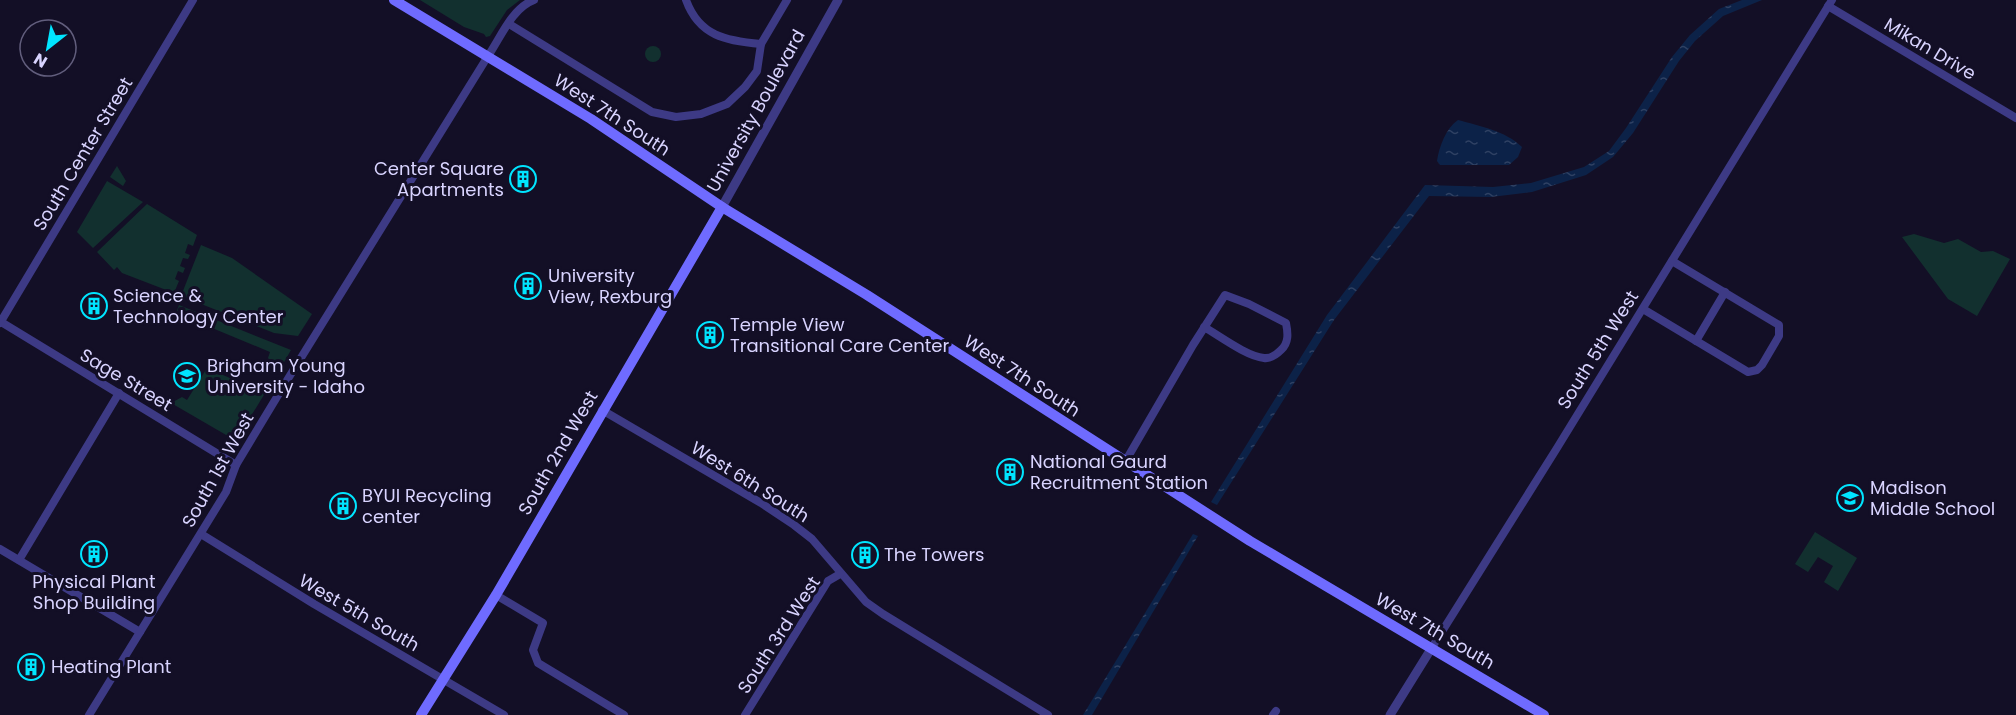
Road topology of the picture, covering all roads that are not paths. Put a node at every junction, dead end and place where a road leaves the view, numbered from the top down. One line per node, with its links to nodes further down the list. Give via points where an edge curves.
1 (193, 0): 16 (street, South Center Street)
2 (394, 0): 10 (main road, West 7th South)
3 (534, 0): 8 (street, South 1st West, via 524,4)
4 (686, 0): 9 (street, via 690,12 705,29 721,38)
5 (787, 0): 9 (street)
6 (838, 0): 12 (street, University Boulevard)
7 (1830, 3): 11 (street, Mikan Drive); 13 (street, South 5th West)
8 (509, 24): 9 (street, via 652,112 676,117 701,114 727,104 757,71); 10 (street, South 1st West)
9 (761, 44)
10 (488, 56): 12 (main road, West 7th South); 22 (street, South 1st West)
11 (2016, 118)
12 (722, 207): 20 (main road, South 2nd West); 21 (main road, West 7th South, via 867,295)
13 (1672, 261): 14 (street); 15 (street, South 5th West)
14 (1725, 292): 18 (street); 18 (street, via 1779,325 1779,336 1770,351 1758,370 1748,372)
15 (1643, 309): 18 (street); 29 (street, South 5th West)
16 (0, 323): 19 (street, Sage Street)
17 (1204, 327): 17 (street, via 1225,295 1286,323 1288,335 1284,347 1275,356 1265,358); 21 (street)
18 (1696, 340)
19 (119, 393): 22 (street, Sage Street); 25 (street)
20 (602, 411): 26 (street, West 6th South, via 794,525 812,539); 27 (main road, South 2nd West)
21 (1125, 462): 29 (main road, West 7th South)
22 (236, 465): 23 (street, South 1st West, via 226,492)
23 (201, 534): 28 (street, South 1st West); 30 (street, West 5th South)
24 (0, 549): 25 (street)
25 (19, 560): 28 (street)
26 (840, 574): 35 (street, South 3rd West, via 828,581); 36 (street, West 6th South, via 883,614)
27 (496, 595): 30 (main road, South 2nd West); 34 (street, via 543,623 533,650 538,663)
28 (140, 632): 31 (street, South 1st West)
29 (1431, 649): 37 (street, South 5th West); 38 (main road, West 7th South)
30 (444, 679): 32 (main road, South 2nd West); 33 (street, West 5th South)
31 (89, 715)
32 (421, 715)
33 (504, 715)
34 (624, 715)
35 (745, 715)
36 (1048, 715)
37 (1390, 715)
38 (1544, 715)

